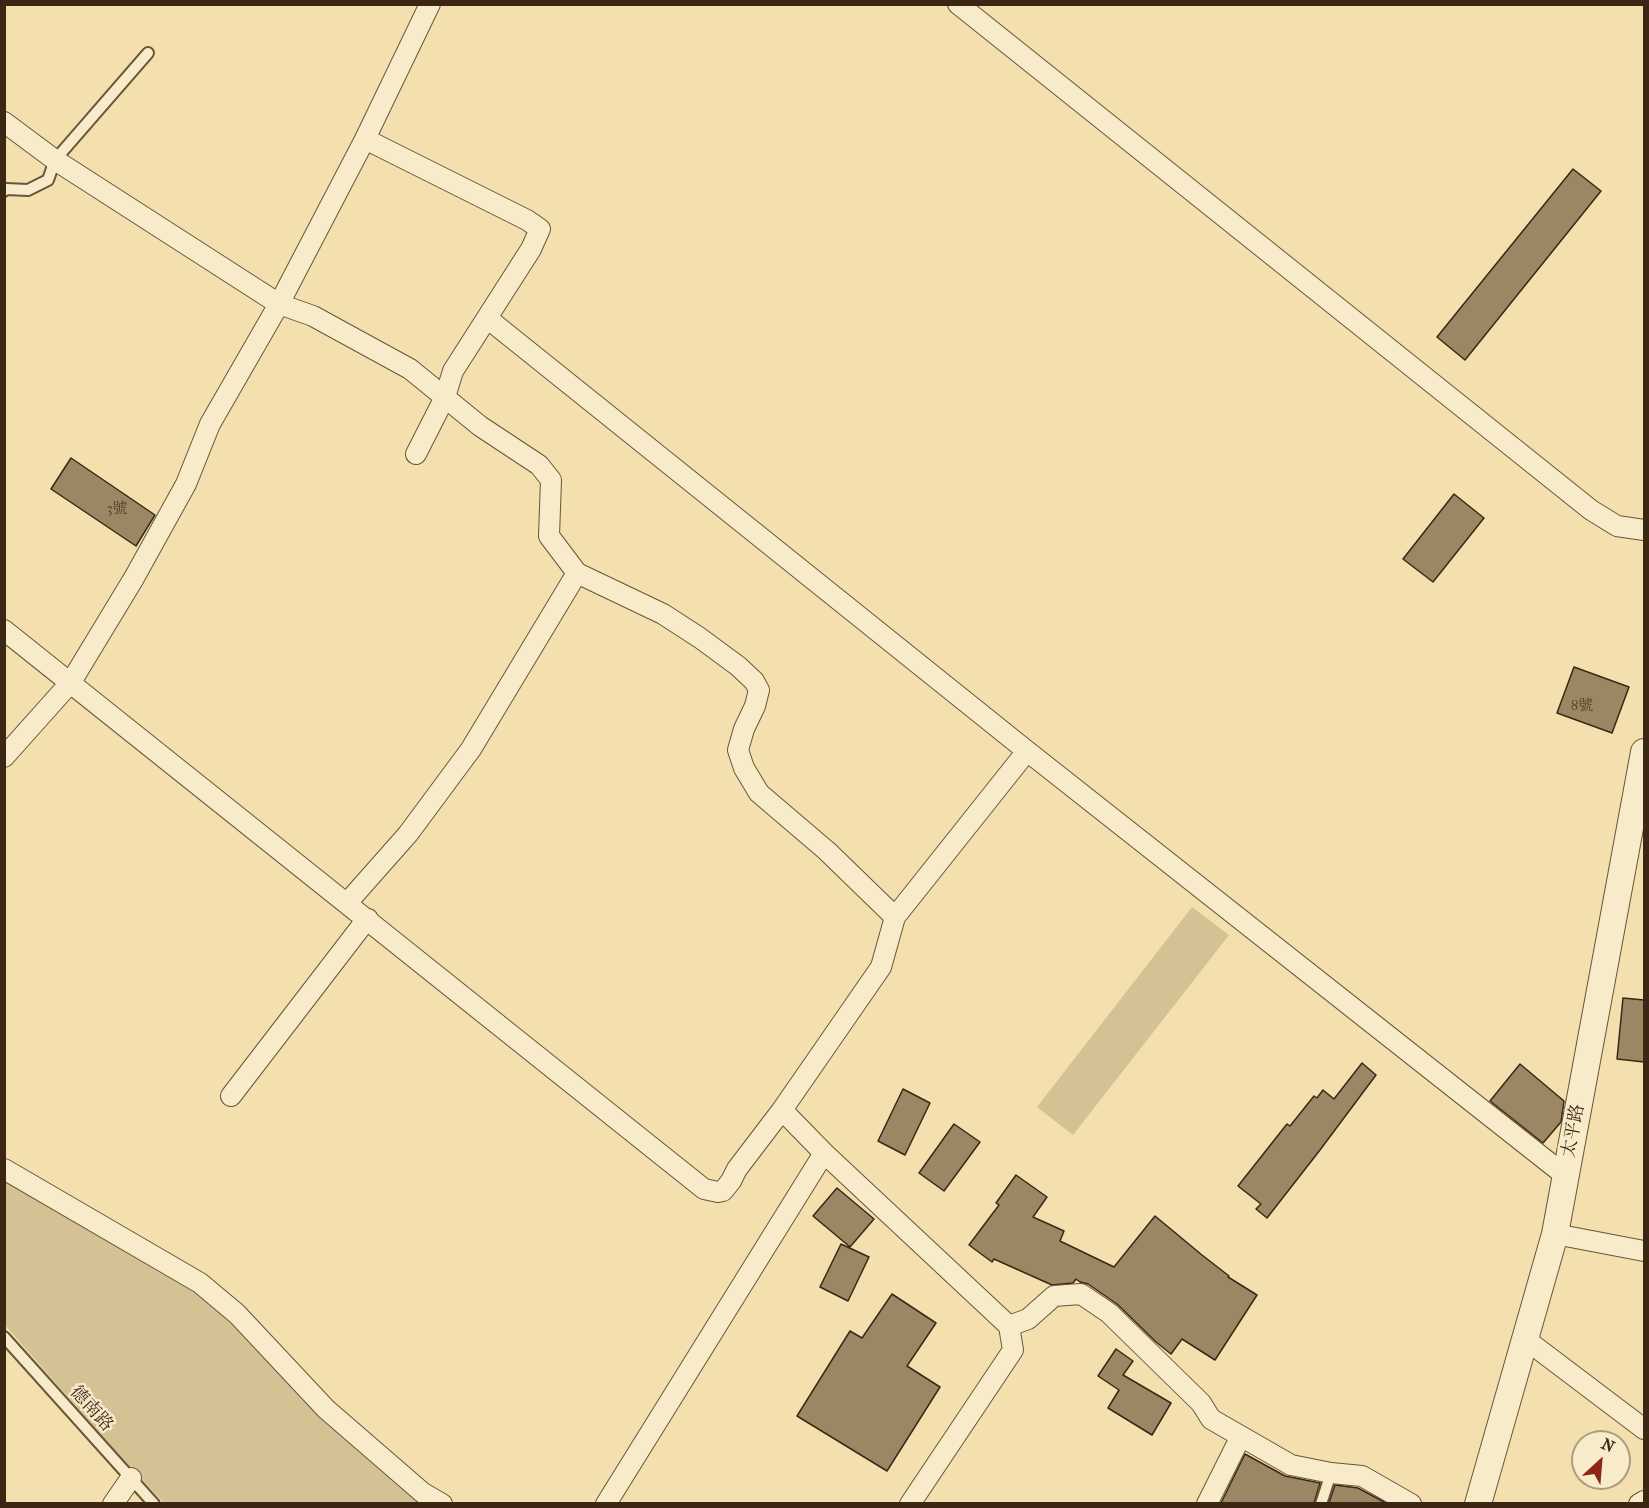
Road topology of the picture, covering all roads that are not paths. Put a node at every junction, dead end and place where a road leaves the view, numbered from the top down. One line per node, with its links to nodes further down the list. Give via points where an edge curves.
1 (430, 4): 5 (street)
2 (958, 4): 12 (street, via 1591,510 1617,526)
3 (148, 53): 6 (lane)
4 (4, 122): 6 (street)
5 (364, 139): 8 (street); 9 (street, via 540,229)
6 (55, 160): 7 (lane, via 48,180 28,190); 8 (street)
7 (4, 191)
8 (279, 304): 10 (street, via 313,316 410,369); 15 (street, via 210,424 186,484 140,569)
9 (487, 318): 10 (street, via 453,371); 16 (street)
10 (445, 397): 11 (street); 13 (street, via 539,465 551,480 549,536)
11 (416, 454)
12 (1644, 530)
13 (577, 573): 19 (street, via 471,749 408,834); 20 (street, via 663,614 754,681 759,690 738,750 744,768 759,793)
14 (4, 630): 15 (street)
15 (71, 682): 17 (street); 19 (street)
16 (1027, 751): 20 (street); 26 (street)
17 (4, 757)
18 (1644, 760): 26 (street, 太平路)
19 (347, 903): 21 (street)
20 (895, 916): 23 (street, via 881,967)
21 (367, 919): 22 (street); 23 (street, via 704,1189 723,1191)
22 (231, 1096)
23 (782, 1110): 24 (street)
24 (824, 1153): 29 (street); 40 (street)
25 (4, 1170): 39 (street, via 200,1282 237,1314 326,1409 423,1493)
26 (1566, 1176): 27 (street, 太平路)
27 (1555, 1234): 28 (street); 31 (street, 太平路)
28 (1644, 1251)
29 (1009, 1326): 33 (street, via 1028,1319 1054,1296 1081,1294 1109,1313 1202,1403 1211,1419); 41 (street, via 1013,1350)
30 (4, 1337): 35 (lane, 德南路)
31 (1525, 1339): 32 (street); 45 (street, 太平路)
32 (1644, 1429)
33 (1241, 1436): 34 (street, via 1291,1465); 42 (street)
34 (1331, 1473): 43 (lane); 44 (street, via 1362,1476)
35 (131, 1478): 37 (street); 38 (lane, 德南路)
36 (1644, 1501): 46 (street)
37 (113, 1503)
38 (154, 1503)
39 (442, 1503)
40 (606, 1503)
41 (909, 1503)
42 (1207, 1503)
43 (1321, 1503)
44 (1411, 1503)
45 (1478, 1503)
46 (1639, 1503)

